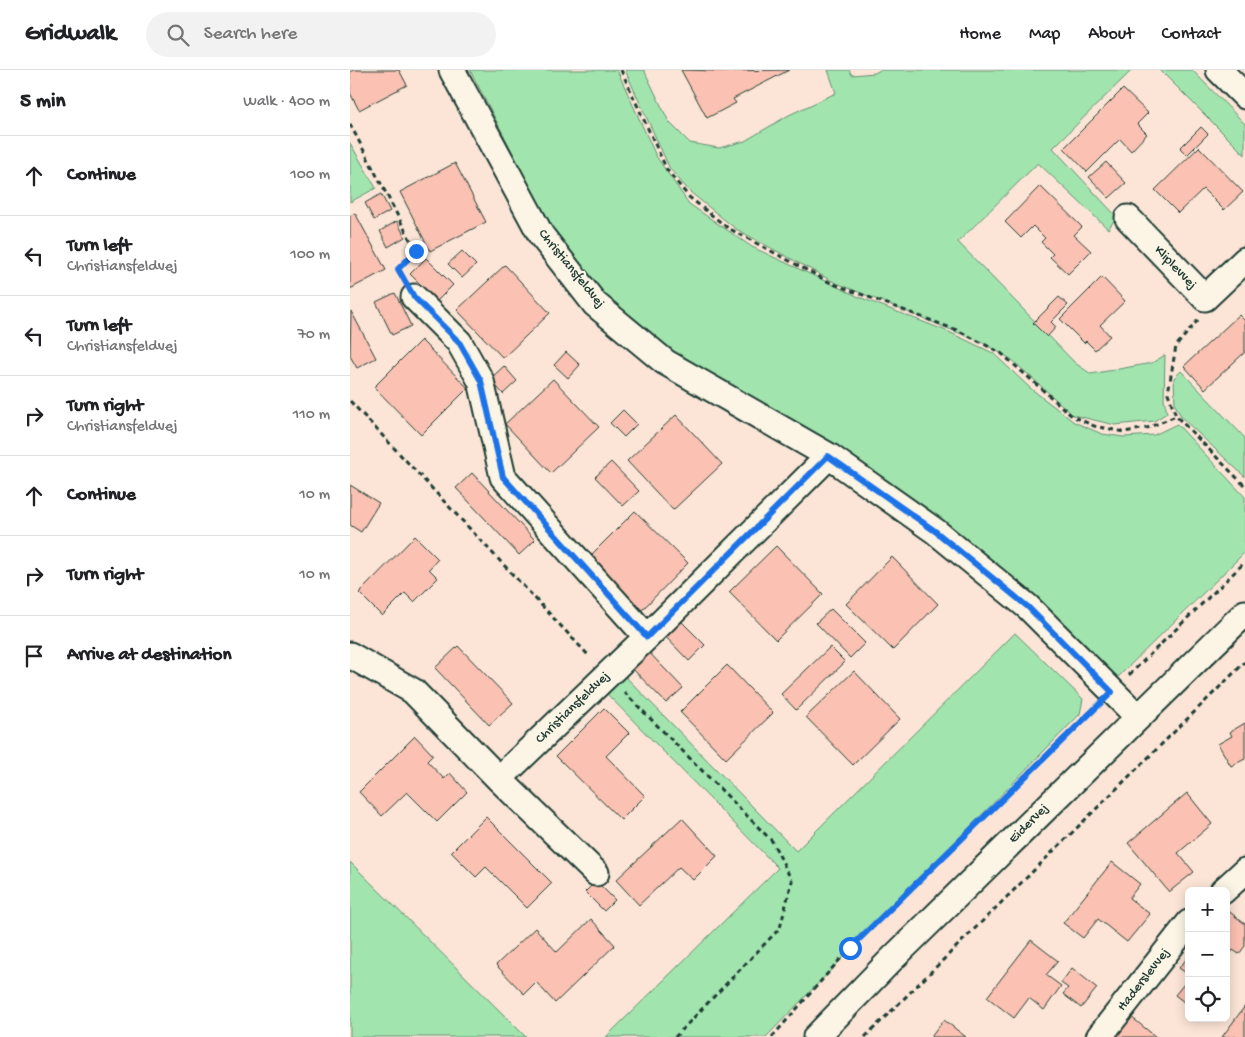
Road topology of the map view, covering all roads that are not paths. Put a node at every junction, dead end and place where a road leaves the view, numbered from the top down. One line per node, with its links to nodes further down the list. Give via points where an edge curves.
1 (452, 70): 7 (street, Christiansfeldvej, via 541,236 595,304 665,362)
2 (1219, 70): 3 (street)
3 (1245, 96)
4 (1128, 218): 5 (street, Kliplevvej, via 1205,298)
5 (1245, 260)
6 (414, 297): 9 (street, via 459,342 481,381 503,477)
7 (828, 456): 9 (street, Christiansfeldvej); 11 (street, Christiansfeldvej, via 935,531 1028,607)
8 (1245, 613): 11 (street, Eidervej)
9 (647, 637): 12 (street, Christiansfeldvej)
10 (350, 656): 12 (street, via 413,691)
11 (1138, 717): 17 (street, Eidervej)
12 (499, 779): 14 (street)
13 (1245, 871): 15 (street)
14 (596, 873)
15 (1227, 887)
16 (1185, 928): 18 (street, Haderslevvej)
17 (816, 1037)
18 (1099, 1037)

